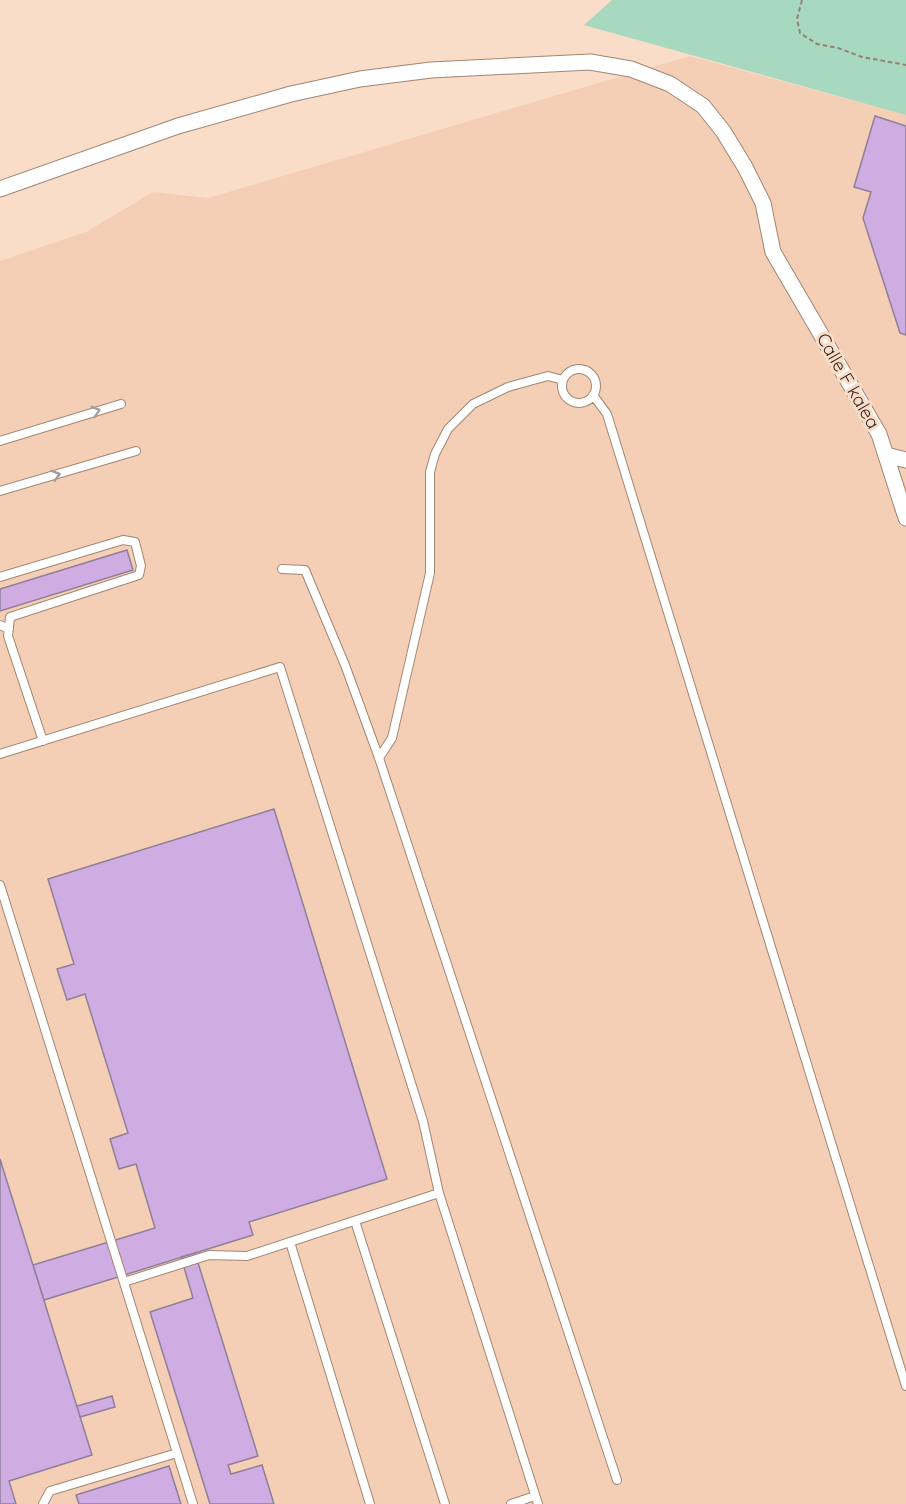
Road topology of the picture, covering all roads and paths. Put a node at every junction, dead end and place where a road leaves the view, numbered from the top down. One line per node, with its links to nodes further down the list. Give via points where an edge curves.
1 (802, 0): 2 (path, via 797,20 800,33 817,44)
2 (906, 64)
3 (0, 189): 9 (street, Calle F kalea, via 168,129 360,79 431,70 590,62 631,69 670,84 703,106 723,131 763,203 773,252 879,434)
4 (563, 380): 5 (lane, via 562,392 569,401 586,402); 5 (lane, via 571,371 588,372 595,381); 19 (lane, via 548,376 508,387 473,404 448,429 435,454 430,472 430,573 393,738)
5 (593, 395): 25 (lane, via 607,414)
6 (121, 404): 7 (lane, one-way to 6)
7 (0, 441)
8 (136, 451): 11 (lane, one-way to 8)
9 (886, 455): 10 (street); 12 (street, Calle F kalea)
10 (906, 460)
11 (0, 491)
12 (906, 518)
13 (282, 569): 19 (lane, via 305,570)
14 (0, 577): 16 (lane, via 123,540 135,542 141,566 139,575 10,616)
15 (0, 625): 16 (lane)
16 (9, 629): 17 (lane)
17 (43, 741): 18 (lane); 21 (lane, via 280,667 423,1121)
18 (0, 754)
19 (379, 758): 27 (lane)
20 (0, 885): 24 (lane)
21 (439, 1193): 22 (lane); 28 (lane)
22 (355, 1221): 23 (lane); 32 (lane)
23 (290, 1242): 24 (lane, via 247,1256 209,1255); 31 (lane)
24 (124, 1282): 26 (lane)
25 (906, 1386)
26 (177, 1453): 29 (lane, via 50,1491); 30 (lane)
27 (617, 1480)
28 (537, 1500): 33 (lane)
29 (43, 1504)
30 (193, 1504)
31 (370, 1504)
32 (445, 1504)
33 (511, 1504)

